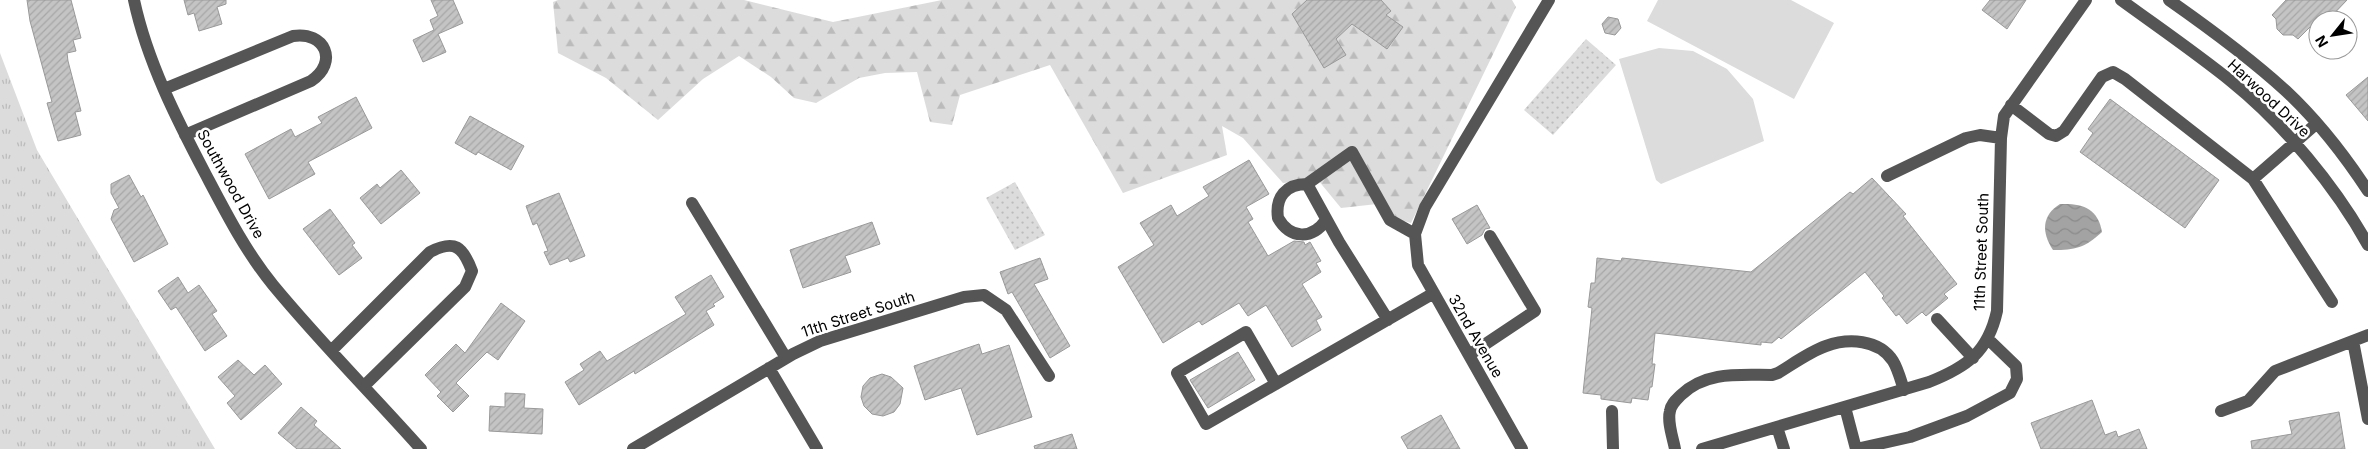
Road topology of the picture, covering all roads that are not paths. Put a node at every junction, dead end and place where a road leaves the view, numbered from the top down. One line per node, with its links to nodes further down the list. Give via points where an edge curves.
1 (134, 0): 6 (street, Southwood Drive)
2 (1549, 0): 18 (street, via 1425,207)
3 (2086, 0): 7 (street, 11th Street South)
4 (2121, 0): 11 (street, Harwood Drive, via 2233,83)
5 (2169, 0): 8 (street, Harwood Drive, via 2212,30 2286,92)
6 (164, 89): 9 (street, Southwood Drive); 9 (street, via 293,36 303,34 311,37 324,50 326,64 311,81)
7 (2011, 105): 10 (street, 11th Street South, via 2004,116); 13 (street, via 2056,136 2064,131 2102,77 2113,72)
8 (2316, 124): 11 (street); 15 (street, Harwood Drive)
9 (185, 135): 28 (street, Southwood Drive, via 232,226 272,284)
10 (2001, 138): 12 (street, via 1980,135 1966,138); 26 (street, 11th Street South, via 1997,311)
11 (2295, 142): 13 (street); 20 (street, Harwood Drive, via 2355,222)
12 (1887, 176)
13 (2253, 179): 22 (street)
14 (1307, 184): 17 (street); 17 (street, via 1290,187 1283,193 1278,200 1278,218 1289,231 1297,234 1314,232); 18 (street, via 1352,152 1390,220)
15 (2368, 191)
16 (692, 203): 30 (street)
17 (1326, 220): 24 (street)
18 (1415, 234): 21 (street, 32nd Avenue, via 1418,265)
19 (1490, 236): 29 (street, via 1535,311)
20 (2368, 245)
21 (1434, 294): 24 (street); 29 (street, 32nd Avenue)
22 (2332, 302)
23 (1937, 319): 31 (street)
24 (1388, 320): 34 (street)
25 (2368, 335): 27 (street)
26 (1988, 339): 31 (street, 11th Street South); 37 (street, via 2016,366 2017,379 2010,393 1968,416 1910,437 1856,449)
27 (2354, 341): 39 (street, via 2275,371 2248,401); 40 (street)
28 (331, 351): 35 (street, Southwood Drive); 35 (street, via 430,252 444,244 458,247 466,254 472,271 465,287)
29 (1469, 355): 45 (street, 32nd Avenue)
30 (786, 358): 32 (street, 11th Street South); 33 (street, 11th Street South, via 820,342 964,297 984,295 1006,310)
31 (1973, 358): 36 (street, 11th Street South, via 1948,374)
32 (769, 368): 43 (street, 11th Street South); 44 (street)
33 (1049, 376)
34 (1276, 384): 34 (street, via 1246,332 1177,373 1206,424)
35 (364, 386): 42 (street, Southwood Drive)
36 (1904, 390): 37 (street, 11th Street South); 47 (street, via 1894,362 1881,348 1864,342 1825,346 1772,375 1723,375 1697,383 1674,402 1669,412)
37 (1845, 407): 41 (street, 11th Street South)
38 (1612, 411): 46 (street)
39 (2221, 412)
40 (2368, 420)
41 (1777, 427): 48 (street, 11th Street South); 49 (street)
42 (421, 449)
43 (633, 449)
44 (817, 449)
45 (1522, 449)
46 (1613, 449)
47 (1675, 449)
48 (1702, 449)
49 (1784, 449)

